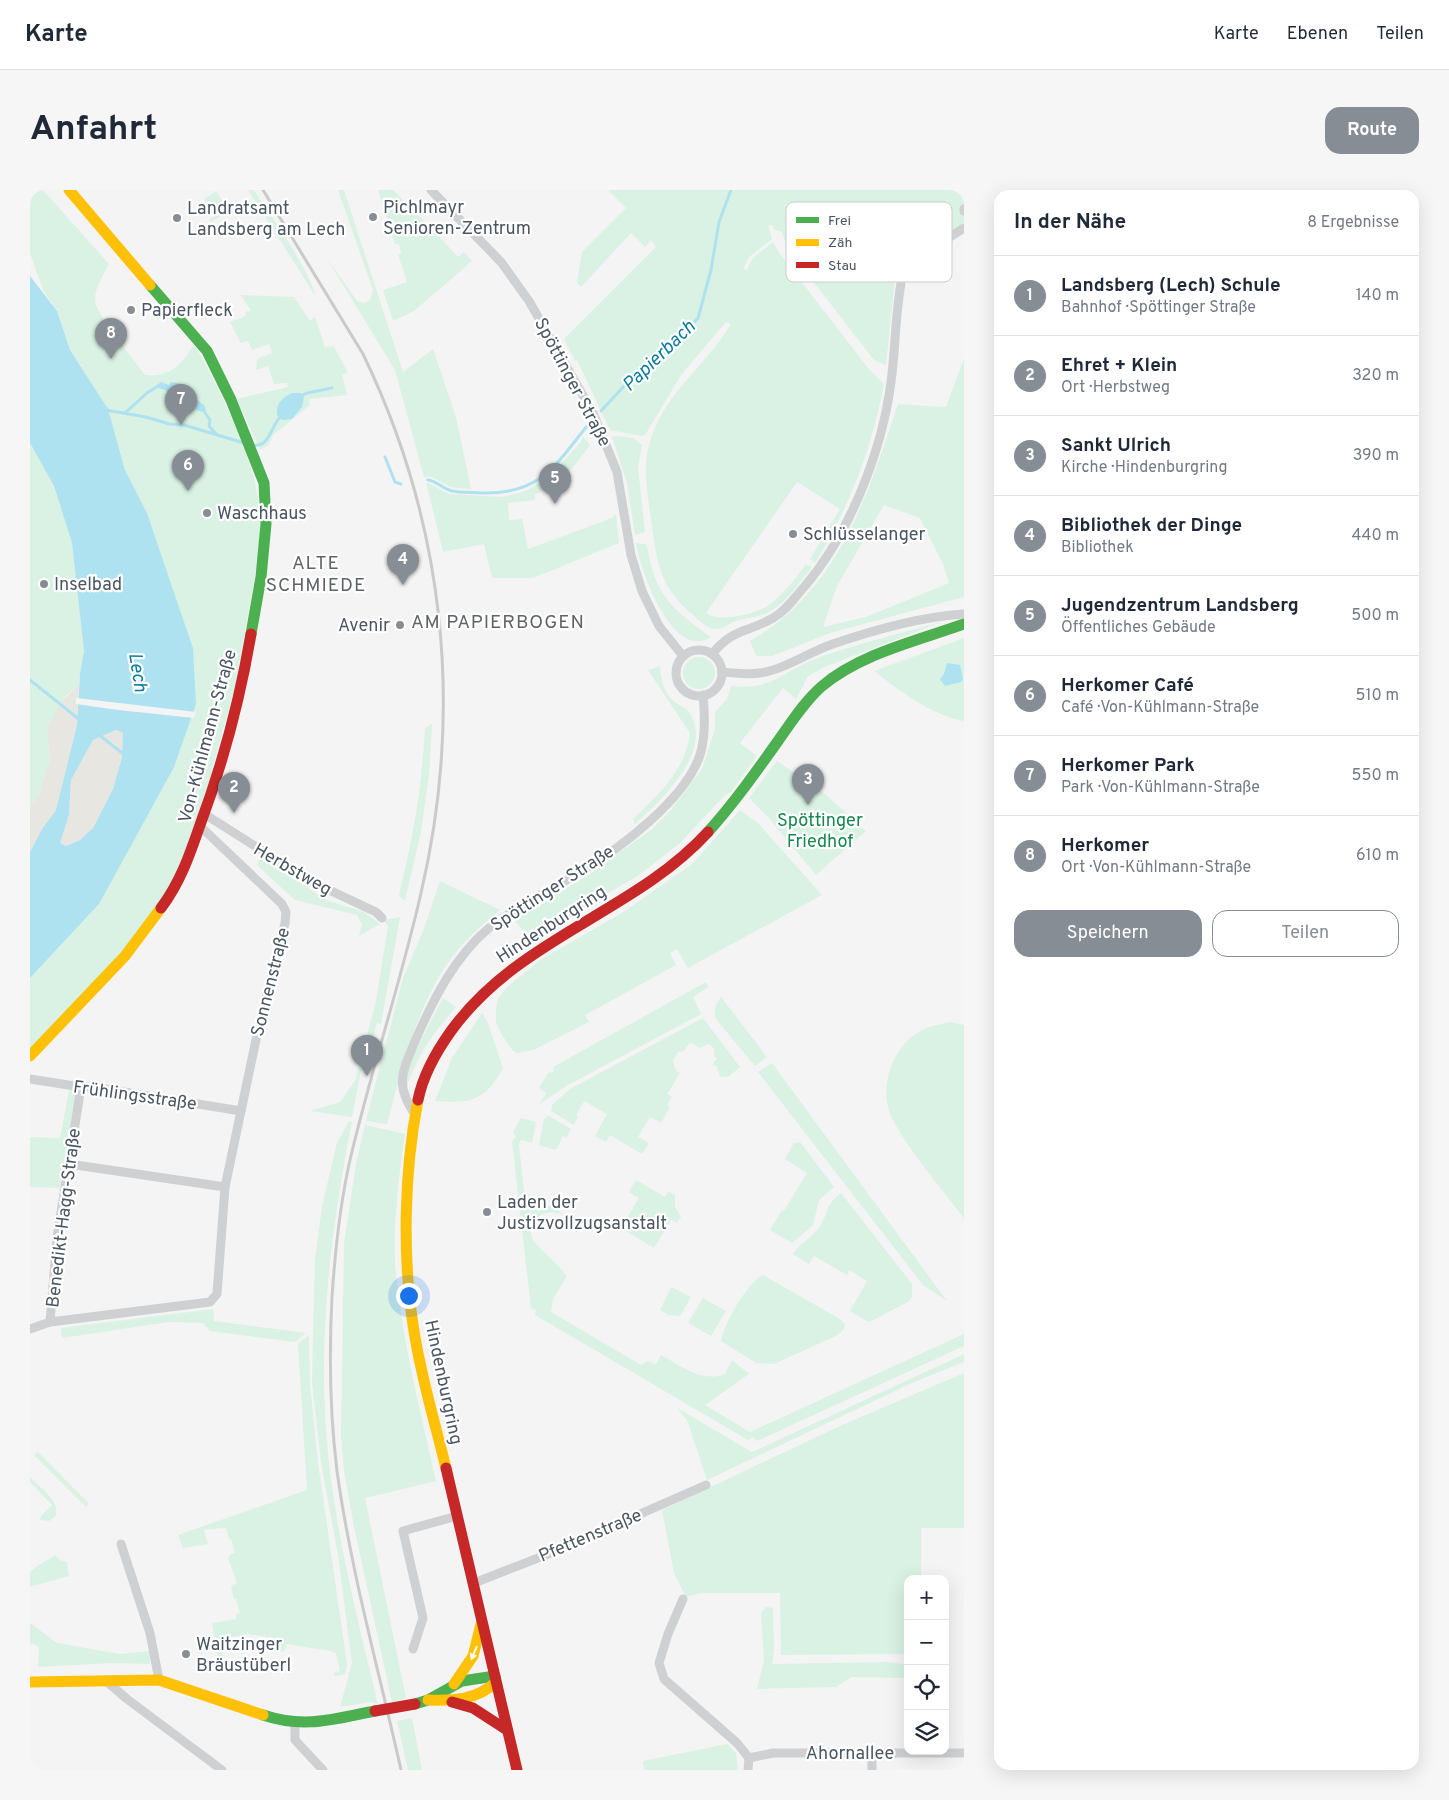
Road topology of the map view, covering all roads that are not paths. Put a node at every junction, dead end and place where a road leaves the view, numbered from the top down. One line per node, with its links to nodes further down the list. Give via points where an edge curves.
1 (69, 190): 12 (street, Von-Kühlmann-Straße, via 207,351 251,446 264,483 266,504 261,577 243,682)
2 (431, 190): 9 (street, Spöttinger Straße, via 501,262 529,300 593,414 618,472 631,556 642,591 659,626)
3 (964, 228): 4 (street)
4 (952, 236)
5 (902, 282): 8 (street, via 891,384 882,428 866,479 842,532 820,568 787,606 774,618 727,638)
6 (964, 614): 10 (street, via 916,620 832,644 772,671)
7 (964, 624): 19 (street, Hindenburgring, via 844,672 821,687 736,798 689,851 654,879 536,951 480,996 463,1014 424,1079)
8 (712, 654): 9 (street, via 698,650); 10 (street)
9 (684, 656): 11 (street, via 677,666 679,683 686,692)
10 (722, 672): 11 (street, via 717,687)
11 (703, 695): 19 (street, Spöttinger Straße, via 700,755 684,784 668,802 648,823 597,861 487,929 464,954 426,1019 405,1071 401,1085 404,1098)
12 (206, 816): 13 (street, Von-Kühlmann-Straße); 14 (street, Herbstweg, via 310,881 376,912)
13 (201, 827): 15 (street, Von-Kühlmann-Straße, via 170,896 119,963); 18 (street, Sonnenstraße, via 282,904 286,912)
14 (382, 918)
15 (30, 1056)
16 (30, 1079): 17 (street, Frühlingsstraße)
17 (81, 1087): 18 (street, Frühlingsstraße); 20 (street, Benedikt-Hagg-Straße)
18 (241, 1111): 21 (street, Benedikt-Hagg-Straße)
19 (416, 1116): 25 (street, Hindenburgring, via 408,1183 407,1283 414,1333)
20 (69, 1164): 21 (street); 22 (street, Benedikt-Hagg-Straße, via 57,1238)
21 (225, 1187): 22 (street, Benedikt-Hagg-Straße, via 215,1298 210,1302)
22 (50, 1322): 23 (street)
23 (30, 1329)
24 (706, 1485): 27 (street, Pfettenstraße)
25 (457, 1516): 27 (street, Hindenburgring); 30 (street, via 404,1529 423,1618)
26 (121, 1544): 33 (street, via 150,1633)
27 (474, 1583): 29 (street, Hindenburgring)
28 (684, 1599): 42 (street, via 659,1663 664,1679 738,1742)
29 (482, 1618): 31 (street, Hindenburgring); 35 (street, one-way to 35, via 473,1656)
30 (413, 1649)
31 (496, 1679): 35 (street); 37 (street, via 480,1696); 39 (street, Hindenburgring)
32 (106, 1680): 33 (street); 34 (street); 43 (street, via 126,1699)
33 (159, 1680): 38 (street, via 275,1720)
34 (30, 1682)
35 (454, 1684): 36 (street)
36 (428, 1700): 37 (street); 38 (street, bridge, via 336,1720)
37 (446, 1701): 39 (street, via 473,1708)
38 (295, 1723): 44 (street, via 295,1740)
39 (507, 1730): 45 (street, Hindenburgring)
40 (872, 1753): 41 (street, Ahornallee); 42 (street, Ahornallee, via 773,1753); 47 (street)
41 (964, 1753)
42 (749, 1758): 46 (street)
43 (222, 1770)
44 (323, 1770)
45 (517, 1770)
46 (748, 1770)
47 (872, 1770)

